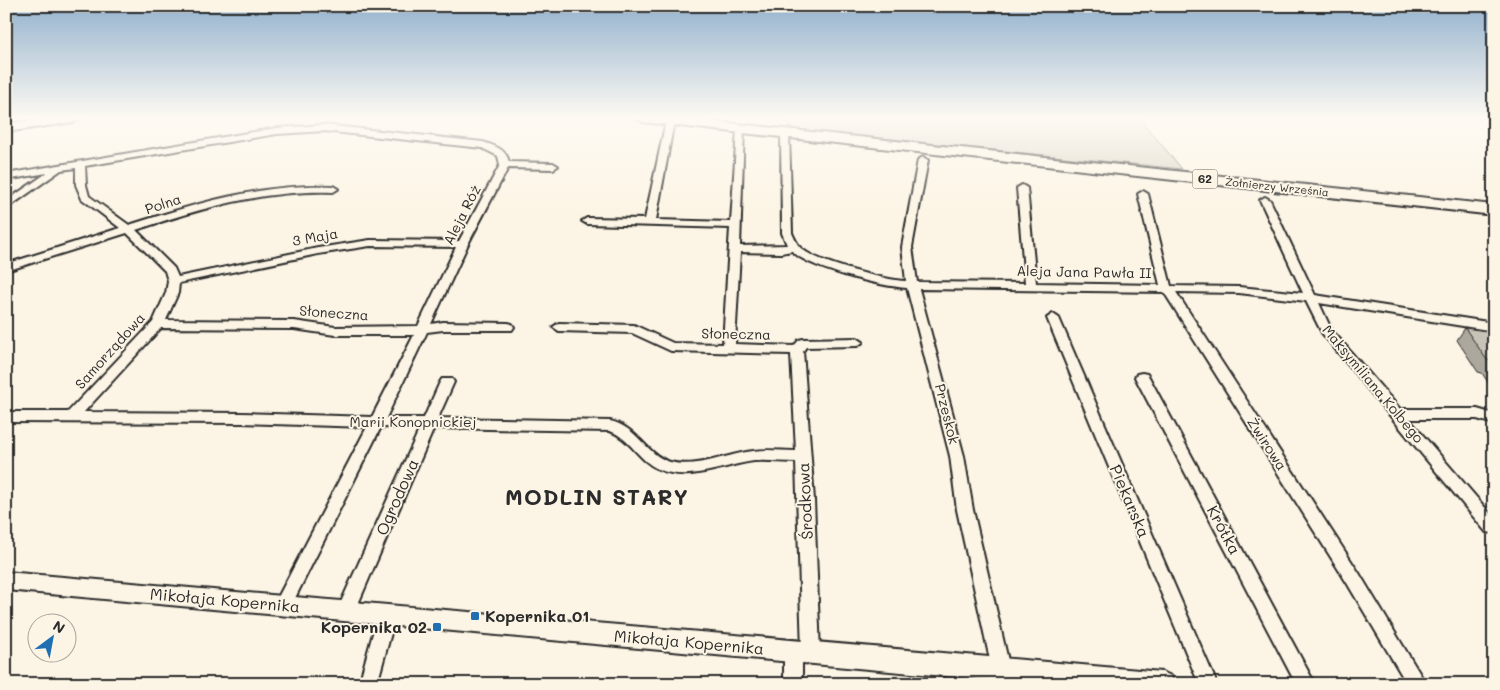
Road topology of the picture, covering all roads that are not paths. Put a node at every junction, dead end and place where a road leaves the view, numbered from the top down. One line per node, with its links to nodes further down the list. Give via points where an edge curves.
1 (162, 150): 8 (street)
2 (495, 150): 9 (street, via 502,153)
3 (664, 150): 20 (street)
4 (740, 150): 21 (street)
5 (786, 150): 24 (street, via 788,233)
6 (943, 150): 18 (main road, Żołnierzy Września / 62)
7 (923, 160): 28 (street, Przeskok, via 907,247)
8 (80, 164): 11 (street); 22 (street, via 85,197)
9 (505, 165): 10 (street); 23 (street, Aleja Róż)
10 (553, 166)
11 (61, 167): 12 (street); 17 (street)
12 (6, 177)
13 (1022, 188): 29 (street)
14 (333, 189): 22 (street, Polna, via 299,188 244,196)
15 (1143, 194): 30 (street, Żwirowa, via 1159,268)
16 (1265, 200): 31 (street, Maksymiliana Kolbego)
17 (6, 206)
18 (1494, 210)
19 (587, 221): 20 (street)
20 (650, 222): 21 (street)
21 (736, 225): 25 (street)
22 (128, 229): 26 (street, Polna); 27 (street, via 170,270)
23 (463, 244): 27 (street, 3 Maja, via 370,243); 37 (street, Aleja Róż)
24 (794, 247): 25 (street); 28 (street, Aleja Jana Pawła II, via 817,261 873,280)
25 (734, 250): 39 (street)
26 (6, 268)
27 (174, 281): 33 (street, Samorządowa)
28 (912, 285): 29 (street, Aleja Jana Pawła II); 56 (street, Przeskok, via 957,456 965,510)
29 (1031, 286): 30 (street, Aleja Jana Pawła II)
30 (1167, 288): 31 (street, Aleja Jana Pawła II, via 1239,290); 62 (street, Żwirowa)
31 (1310, 298): 36 (street, Aleja Jana Pawła II); 43 (street, Maksymiliana Kolbego, via 1326,330)
32 (1053, 318): 60 (street, Piekarska)
33 (158, 324): 37 (street, Słoneczna, via 294,325 335,331); 45 (street, Samorządowa)
34 (559, 326): 39 (street, Słoneczna, via 634,329 671,347)
35 (508, 327): 37 (street, Słoneczna, via 443,326)
36 (1494, 327)
37 (423, 329): 47 (street, Aleja Róż)
38 (857, 342): 40 (street, via 803,343)
39 (729, 348): 40 (street, Słoneczna)
40 (797, 350): 49 (street, Środkowa)
41 (1142, 377): 61 (street, Krótka)
42 (447, 382): 48 (street, Ogrodowa)
43 (1398, 414): 46 (street, via 1477,414); 50 (street, Maksymiliana Kolbego)
44 (6, 417): 45 (street, Marii Konopnickiej)
45 (72, 417): 47 (street, Marii Konopnickiej)
46 (1494, 419)
47 (377, 421): 48 (street, Marii Konopnickiej); 52 (street, Aleja Róż)
48 (429, 422): 49 (street, Marii Konopnickiej, via 612,426 625,433 654,461 672,468 686,469 756,456); 53 (street, Ogrodowa)
49 (802, 457): 55 (street, Środkowa, via 806,500)
50 (1492, 527)
51 (6, 581): 52 (street, Mikołaja Kopernika)
52 (283, 605): 53 (street, Mikołaja Kopernika)
53 (346, 611): 54 (street, Mikołaja Kopernika)
54 (387, 615): 55 (street, Mikołaja Kopernika); 57 (street)
55 (802, 652): 56 (street, Mikołaja Kopernika); 58 (street, Środkowa)
56 (1000, 669): 59 (street, Mikołaja Kopernika)
57 (368, 684)
58 (793, 684)
59 (1162, 684)
60 (1208, 684)
61 (1306, 684)
62 (1417, 684)

